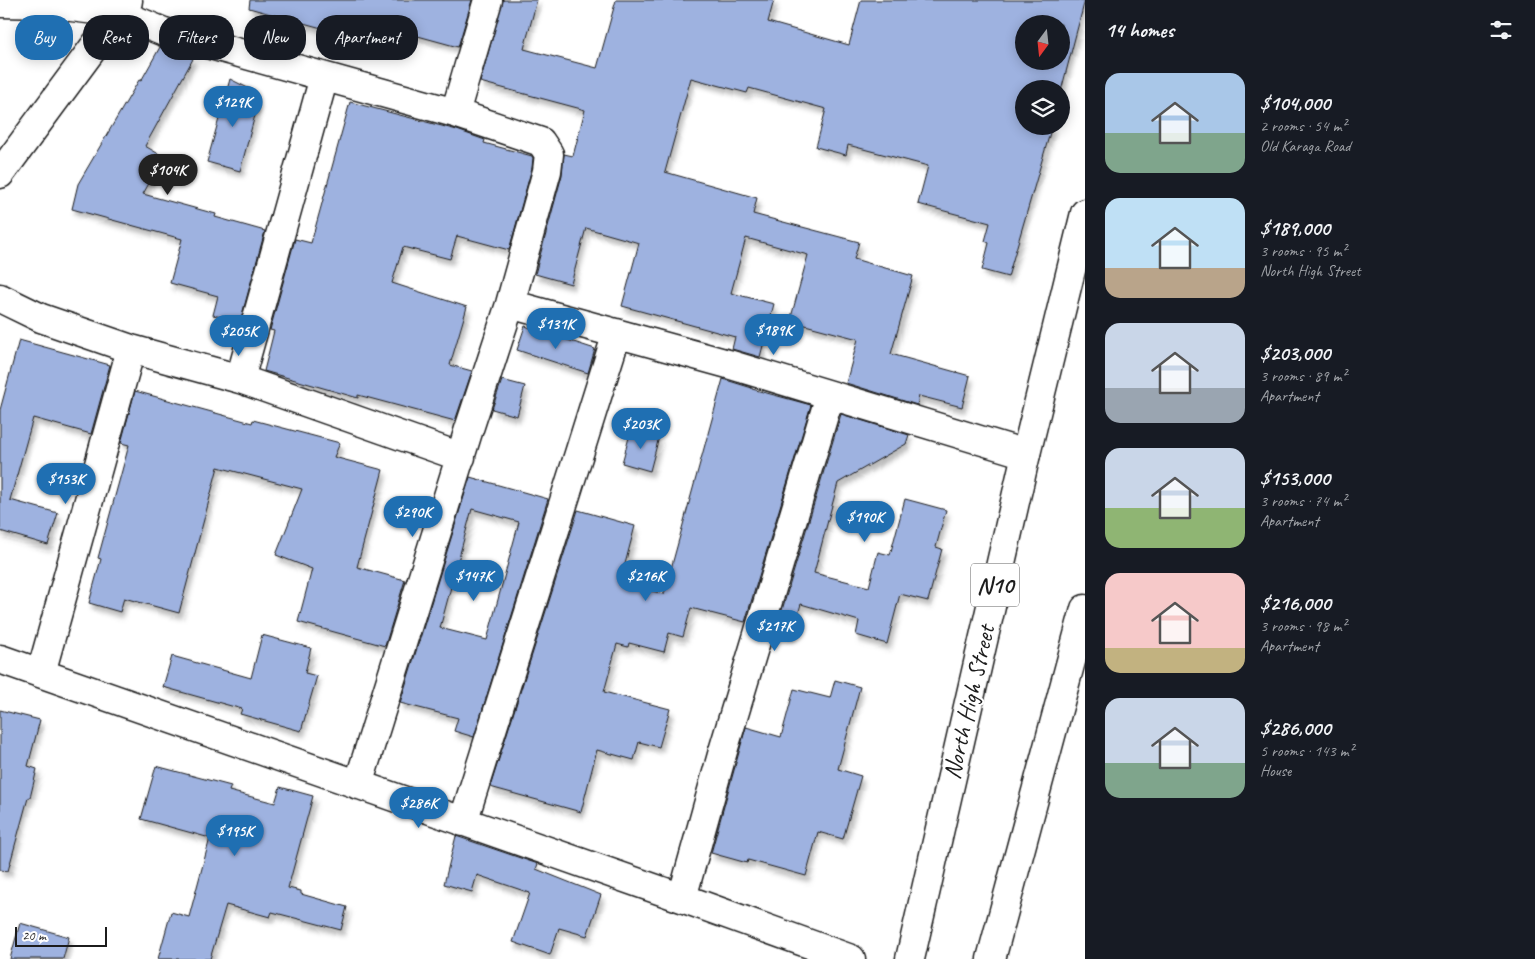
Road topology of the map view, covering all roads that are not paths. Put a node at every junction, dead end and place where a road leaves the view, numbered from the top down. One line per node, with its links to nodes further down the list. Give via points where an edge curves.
1 (488, 0): 5 (main road)
2 (0, 3): 3 (main road)
3 (124, 7): 4 (main road, via 164,32); 6 (main road)
4 (324, 77): 5 (main road); 12 (main road)
5 (455, 113): 9 (main road, via 541,142 549,154)
6 (0, 174)
7 (1085, 212): 14 (main road, North High Street / N10)
8 (0, 298): 11 (main road, via 41,318)
9 (510, 304): 10 (main road); 15 (main road)
10 (618, 334): 13 (main road); 20 (main road)
11 (131, 349): 12 (main road); 18 (main road)
12 (240, 379): 15 (main road)
13 (830, 395): 14 (main road); 21 (main road, via 725,741)
14 (1026, 454): 24 (main road, North High Street / N10)
15 (461, 457): 19 (main road)
16 (1085, 610): 22 (main road)
17 (0, 659): 18 (main road)
18 (42, 673): 19 (main road)
19 (358, 785): 20 (main road)
20 (463, 822): 21 (main road)
21 (682, 898): 23 (main road)
22 (994, 958)
23 (851, 959)
24 (910, 959)

